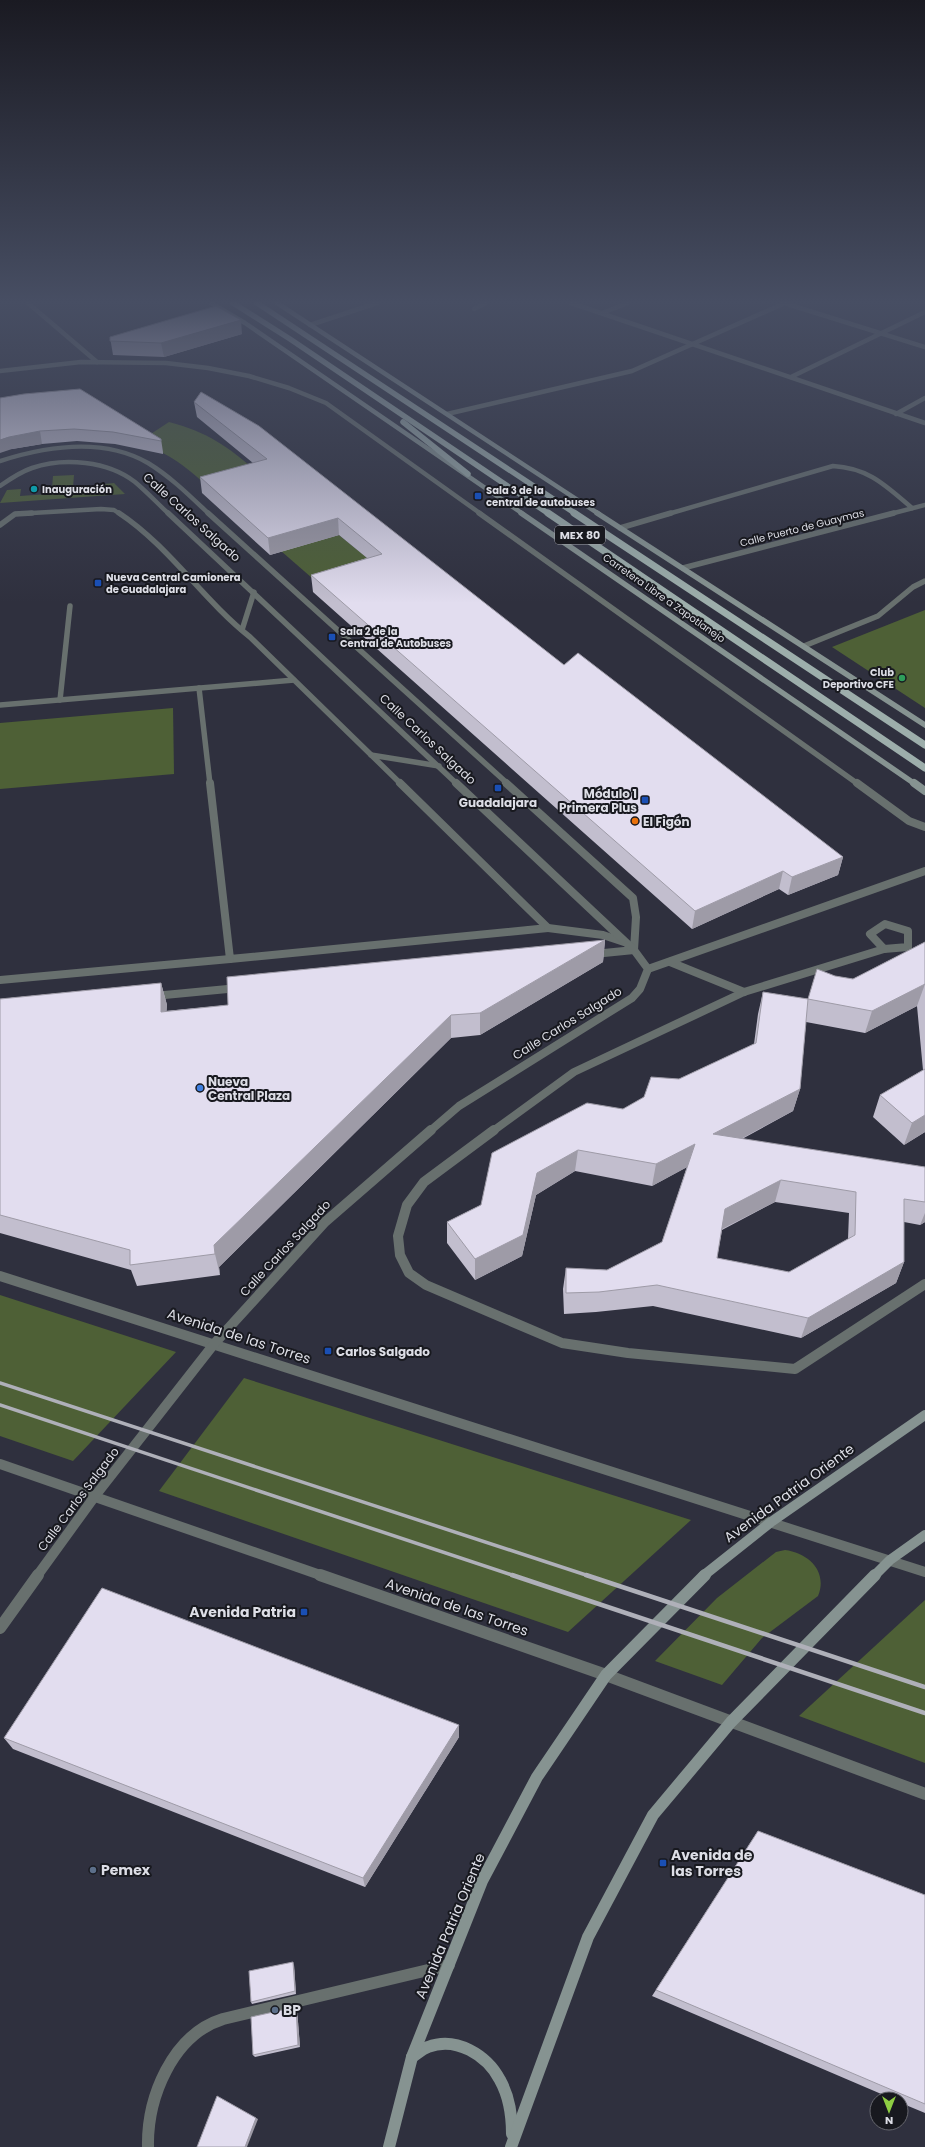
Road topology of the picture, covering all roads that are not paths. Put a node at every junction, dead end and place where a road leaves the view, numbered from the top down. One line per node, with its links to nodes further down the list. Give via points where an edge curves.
1 (326, 403): 36 (street, via 909,821)
2 (363, 403): 14 (main road, Carretera Libre a Zapotlanejo)
3 (382, 403): 14 (main road)
4 (386, 403): 34 (main road, Carretera Libre a Zapotlanejo / MEX 80)
5 (408, 403): 31 (main road, Carretera Libre a Zapotlanejo / MEX 80)
6 (430, 403): 10 (main road)
7 (495, 403): 10 (street)
8 (865, 403): 11 (street)
9 (916, 403): 11 (street)
10 (447, 414): 19 (main road)
11 (896, 414): 12 (street)
12 (925, 423)
13 (0, 461): 41 (street, via 42,450 88,448 128,454 163,474 633,898 636,917)
14 (468, 474): 35 (main road, Carretera Libre a Zapotlanejo)
15 (0, 486): 22 (street, Calle Carlos Salgado, via 18,473 54,464 91,464 117,471 149,494)
16 (925, 504): 17 (street, Calle Puerto de Guaymas)
17 (912, 508): 19 (street, via 867,472 857,468 833,466); 20 (street, Calle Puerto de Guaymas)
18 (0, 525): 24 (street, via 15,514 114,510 134,524 209,597 227,619)
19 (620, 528): 20 (main road)
20 (683, 568): 25 (main road)
21 (925, 581): 25 (street, via 913,587 878,616)
22 (254, 592): 24 (street); 33 (street, Calle Carlos Salgado)
23 (70, 606): 28 (street)
24 (242, 630): 26 (street)
25 (804, 646): 30 (main road)
26 (294, 680): 27 (street); 32 (street)
27 (199, 688): 28 (street); 43 (street)
28 (60, 700): 29 (street)
29 (0, 704)
30 (925, 725)
31 (925, 745)
32 (372, 755): 33 (street); 38 (street)
33 (439, 766): 39 (street, Calle Carlos Salgado)
34 (925, 768)
35 (925, 791)
36 (925, 827)
37 (925, 871): 44 (street)
38 (548, 928): 39 (street, via 603,935); 43 (street)
39 (625, 942): 41 (street, Calle Carlos Salgado)
40 (884, 949): 40 (street, via 908,947 908,931 885,924 870,934); 48 (street)
41 (634, 950): 42 (street); 45 (street, Calle Carlos Salgado)
42 (587, 955)
43 (230, 959): 46 (street)
44 (670, 962): 45 (street); 48 (street)
45 (648, 969): 52 (street, Calle Carlos Salgado, via 640,989 632,998 459,1106 325,1222)
46 (0, 980)
47 (246, 987): 49 (street)
48 (744, 992): 51 (street, via 574,1072 424,1182 407,1205 398,1236 400,1256 409,1274 426,1285 562,1343 628,1353 795,1369)
49 (143, 997)
50 (0, 1276): 52 (street, Avenida de las Torres)
51 (925, 1284)
52 (214, 1344): 55 (street, Calle Carlos Salgado); 56 (street, Avenida de las Torres)
53 (925, 1416): 56 (main road, Avenida Patria Oriente)
54 (0, 1464): 55 (street, Avenida de las Torres)
55 (95, 1496): 60 (street, Calle Carlos Salgado); 61 (street, Avenida de las Torres)
56 (771, 1522): 58 (street, Avenida de las Torres); 61 (main road, Avenida Patria Oriente, via 698,1580)
57 (925, 1535): 58 (main road)
58 (890, 1560): 59 (street, Avenida de las Torres); 62 (main road)
59 (925, 1572)
60 (0, 1628)
61 (606, 1675): 62 (street, Avenida de las Torres); 64 (main road, Avenida Patria Oriente, via 537,1777 482,1881)
62 (732, 1722): 63 (street, Avenida de las Torres); 66 (main road, via 653,1814 588,1937)
63 (925, 1794)
64 (449, 1965): 65 (main road, Avenida Patria Oriente); 67 (street, via 223,2019 204,2027 187,2042 172,2061 160,2083 152,2111)
65 (412, 2057): 66 (main road, via 428,2047 446,2044 463,2046 480,2055 495,2070 505,2090 511,2113); 68 (main road, Avenida Patria Oriente)
66 (512, 2143)
67 (148, 2147)
68 (389, 2147)

